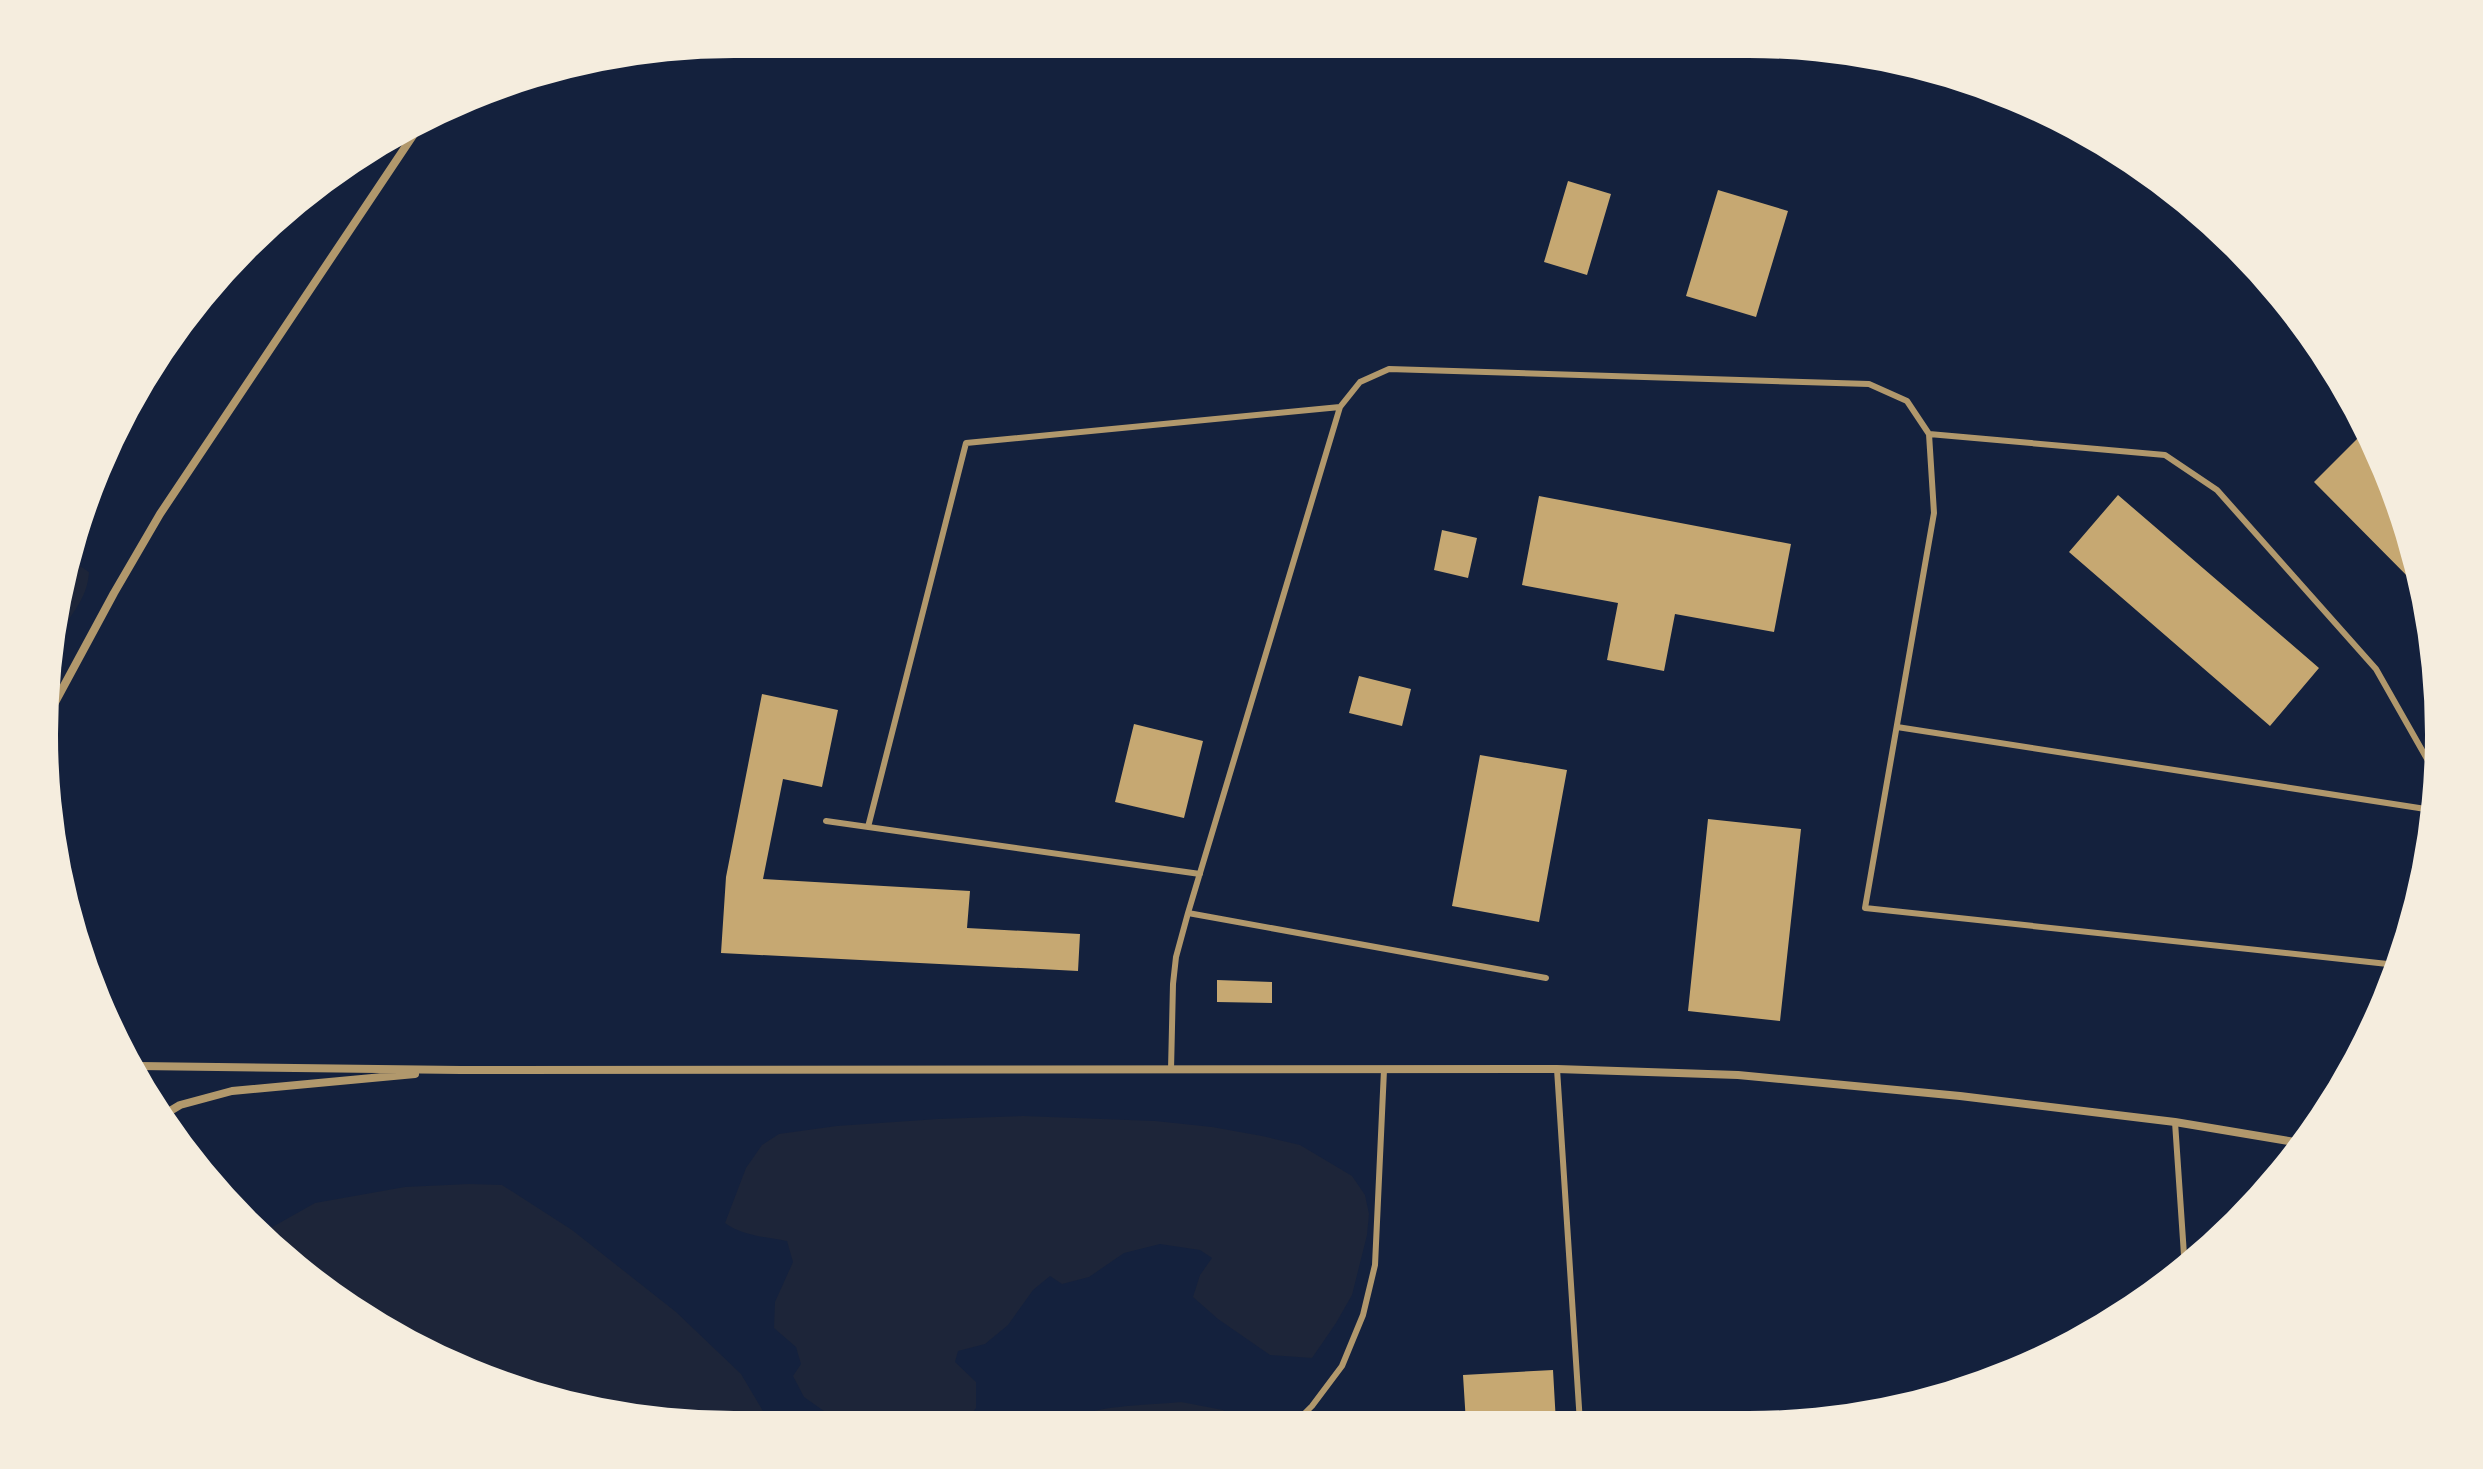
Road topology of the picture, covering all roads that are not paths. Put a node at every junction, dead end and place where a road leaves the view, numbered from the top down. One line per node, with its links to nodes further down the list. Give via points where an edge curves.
1 (408, 142): 4 (street, via 160,514)
2 (1340, 407): 3 (lane, via 1360,382 1389,369 1869,384 1907,401); 9 (lane, via 966,443); 10 (lane)
3 (1929, 434): 5 (lane, via 1934,513); 6 (lane, via 2165,455 2217,490 2376,669)
4 (59, 695)
5 (1897, 727): 7 (lane); 12 (lane, via 1865,908)
6 (2425, 755)
7 (2421, 808)
8 (826, 821): 9 (lane)
9 (868, 827): 10 (lane)
10 (1200, 874): 11 (lane)
11 (1188, 913): 13 (lane); 17 (lane, via 1173,984)
12 (2385, 964)
13 (1546, 978)
14 (145, 1066): 16 (street)
15 (1557, 1069): 18 (street); 20 (street, via 1738,1075); 24 (lane)
16 (461, 1070): 17 (street); 19 (street, via 232,1091)
17 (1171, 1070): 18 (street)
18 (1384, 1070): 23 (lane, via 1375,1265 1342,1366)
19 (172, 1110)
20 (2175, 1122): 21 (street); 22 (lane)
21 (2289, 1141)
22 (2184, 1252)
23 (1307, 1411)
24 (1579, 1411)

